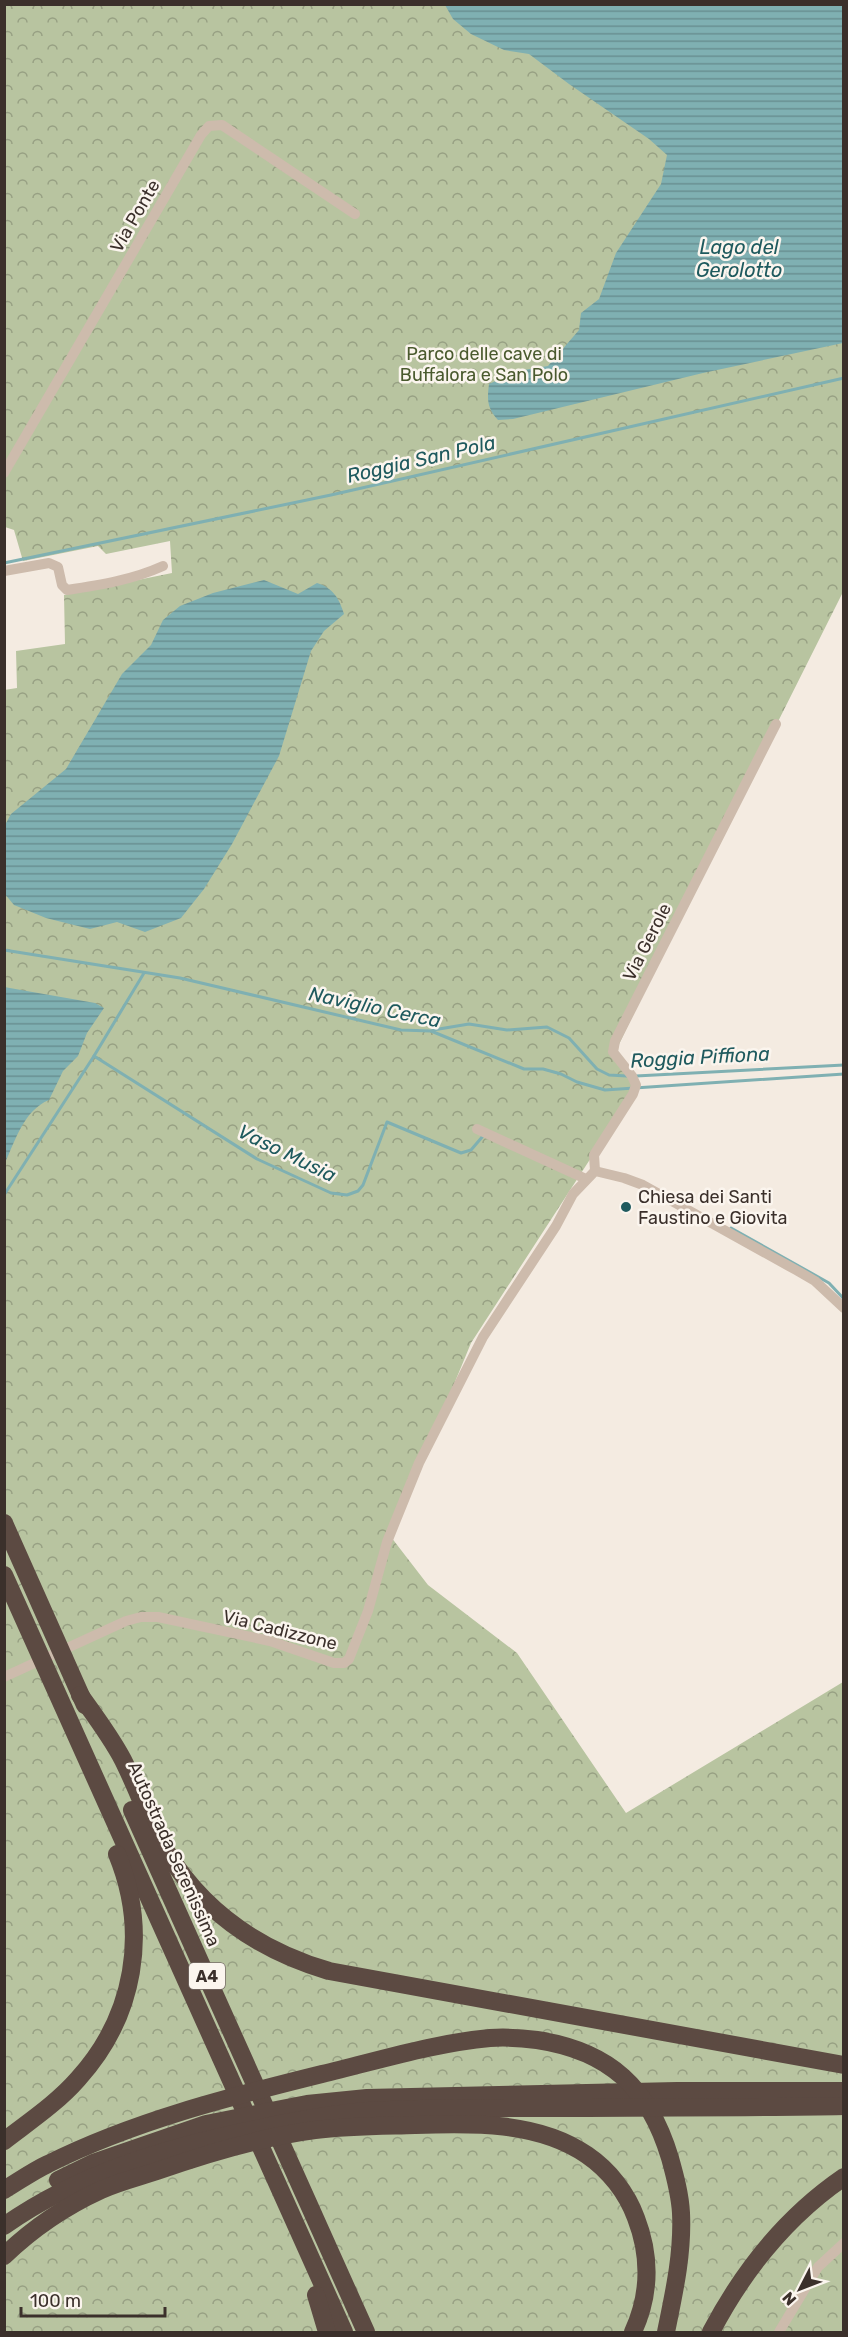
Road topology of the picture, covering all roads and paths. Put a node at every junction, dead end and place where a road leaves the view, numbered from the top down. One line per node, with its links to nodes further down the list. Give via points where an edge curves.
1 (355, 214): 2 (street, Via Ponte, via 222,125 209,126)
2 (4, 473)
3 (163, 566): 4 (street, via 110,584 67,590 58,567 49,562)
4 (4, 571)
5 (776, 724): 7 (street, Via Gerole, via 615,1041 613,1052 636,1085 594,1155)
6 (477, 1129): 8 (street)
7 (596, 1171): 8 (street); 9 (street, via 643,1185 815,1281)
8 (586, 1179): 12 (street, Via Cadizzone, via 483,1337 419,1462 387,1542 353,1653 344,1663 270,1641 158,1617 141,1617)
9 (843, 1308)
10 (4, 1523): 13 (highway, Autostrada Serenissima / A4)
11 (4, 1575): 14 (highway, A4)
12 (4, 1677)
13 (80, 1695): 15 (highway, via 122,1759 157,1835 181,1873 226,1919 272,1950 329,1971); 28 (highway, Autostrada Serenissima / A4)
14 (62, 1703): 20 (highway, via 81,1764 124,1870 131,1897 133,1966 120,2013 91,2064 52,2104); 26 (highway, A4)
15 (843, 2065)
16 (843, 2091): 18 (highway, via 367,2098)
17 (843, 2106): 18 (highway, via 512,2108 367,2111)
18 (311, 2117): 19 (highway); 19 (highway); 33 (highway, via 505,2127 546,2137 586,2154 622,2190 633,2209 646,2250 646,2293)
19 (212, 2138): 23 (highway, via 93,2163); 24 (highway, via 99,2174 56,2193); 27 (highway, via 82,2199)
20 (4, 2141)
21 (843, 2177): 35 (highway, via 772,2240)
22 (4, 2190): 34 (highway, via 46,2165 145,2123 300,2079 439,2046 492,2038 561,2044 600,2060 621,2075 638,2092 661,2129 677,2183 681,2214 676,2282)
23 (4, 2211)
24 (4, 2226)
25 (843, 2243): 36 (street, via 818,2266)
26 (304, 2246): 29 (highway); 30 (highway, A4)
27 (4, 2256)
28 (332, 2259): 31 (highway, Autostrada Serenissima / A4); 32 (highway)
29 (327, 2332)
30 (344, 2332)
31 (366, 2332)
32 (379, 2332)
33 (633, 2332)
34 (666, 2332)
35 (711, 2332)
36 (779, 2332)

